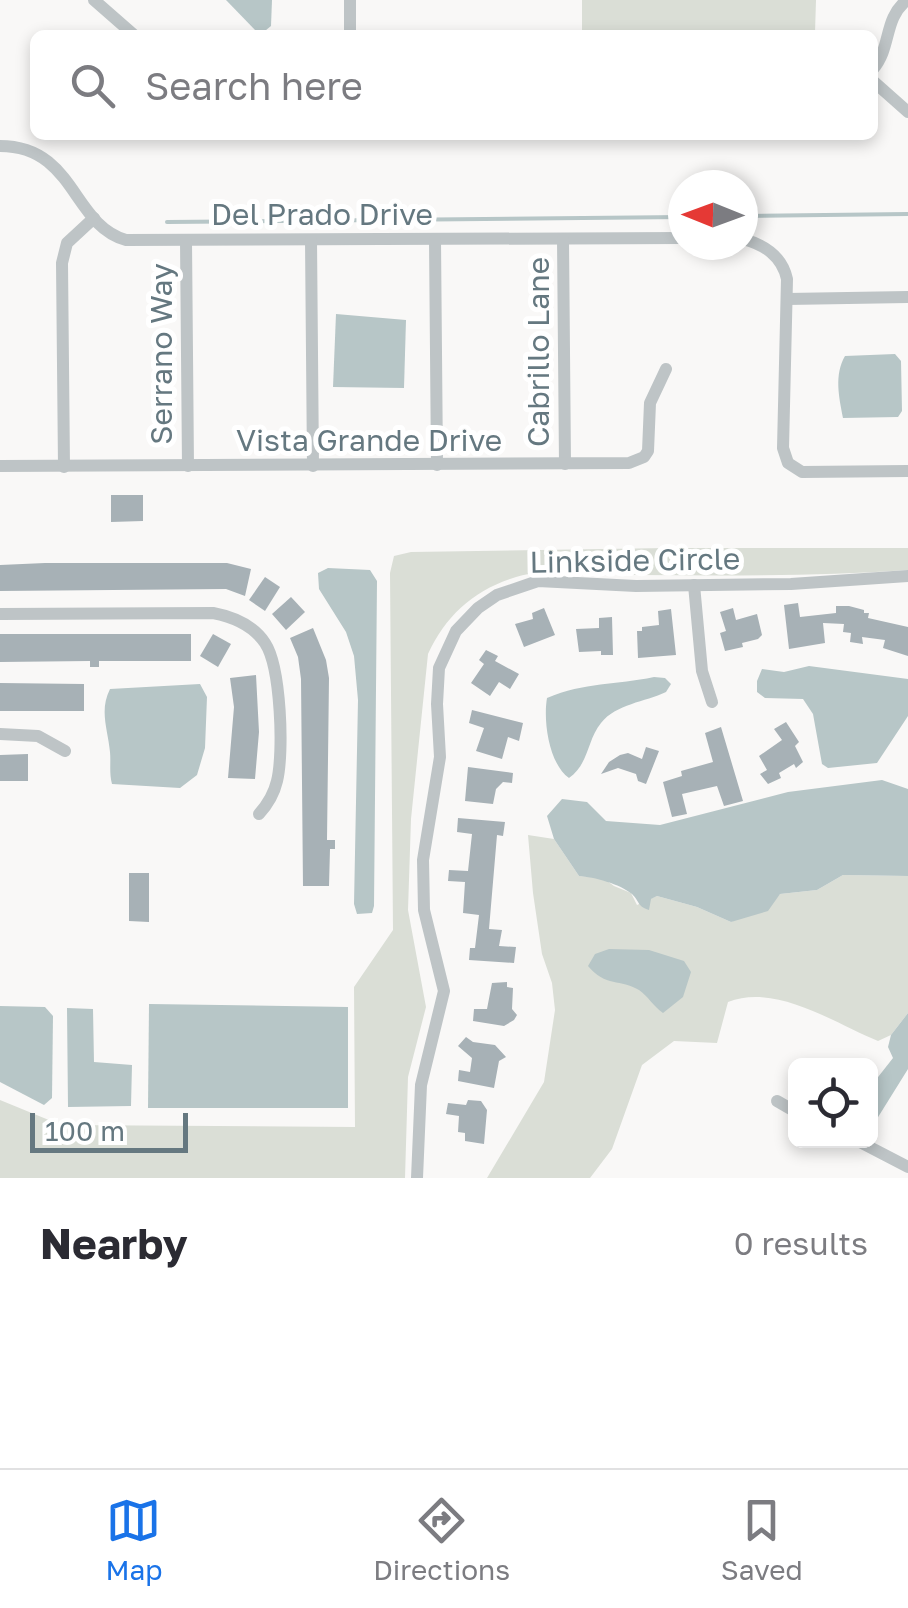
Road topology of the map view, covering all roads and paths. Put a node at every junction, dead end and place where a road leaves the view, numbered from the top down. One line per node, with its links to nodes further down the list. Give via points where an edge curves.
1 (94, 0): 4 (street)
2 (350, 0): 5 (street)
3 (908, 0): 6 (street, via 891,17)
4 (128, 30)
5 (350, 30)
6 (878, 61)
7 (878, 85): 8 (street)
8 (908, 112)
9 (0, 146): 10 (street, Del Prado Drive, via 26,148 51,164)
10 (94, 218): 15 (street, Del Prado Drive, via 126,240); 25 (street, via 68,243 62,264)
11 (668, 238): 12 (street, Del Prado Drive)
12 (563, 239): 14 (street, Del Prado Drive); 20 (street, Cabrillo Lane)
13 (311, 240): 14 (street, Del Prado Drive); 15 (street, Del Prado Drive); 24 (street)
14 (435, 240): 21 (street)
15 (186, 241): 23 (street, Serrano Way)
16 (758, 244): 18 (street, via 780,261)
17 (908, 297): 18 (street)
18 (787, 299): 26 (street, via 788,463 802,472)
19 (666, 368): 20 (street, Vista Grande Drive, via 650,403 644,457 629,464)
20 (564, 464): 21 (street, Vista Grande Drive)
21 (437, 465): 24 (street, Vista Grande Drive)
22 (0, 466): 25 (street, Vista Grande Drive)
23 (188, 466): 24 (street, Vista Grande Drive); 25 (street, Vista Grande Drive)
24 (312, 466)
25 (64, 468)
26 (908, 470)
27 (908, 576): 28 (street, Linkside Circle)
28 (694, 585): 30 (street, via 702,670); 38 (street, Linkside Circle, via 519,585 478,608 446,649 437,683 440,757 422,890 444,990 422,1085)
29 (0, 614): 33 (street, via 213,613 252,628 278,678 278,773)
30 (712, 702)
31 (0, 734): 32 (street, via 31,735)
32 (65, 751)
33 (258, 814)
34 (777, 1101): 35 (street)
35 (788, 1107)
36 (871, 1148): 37 (street)
37 (908, 1167)
38 (417, 1178)

